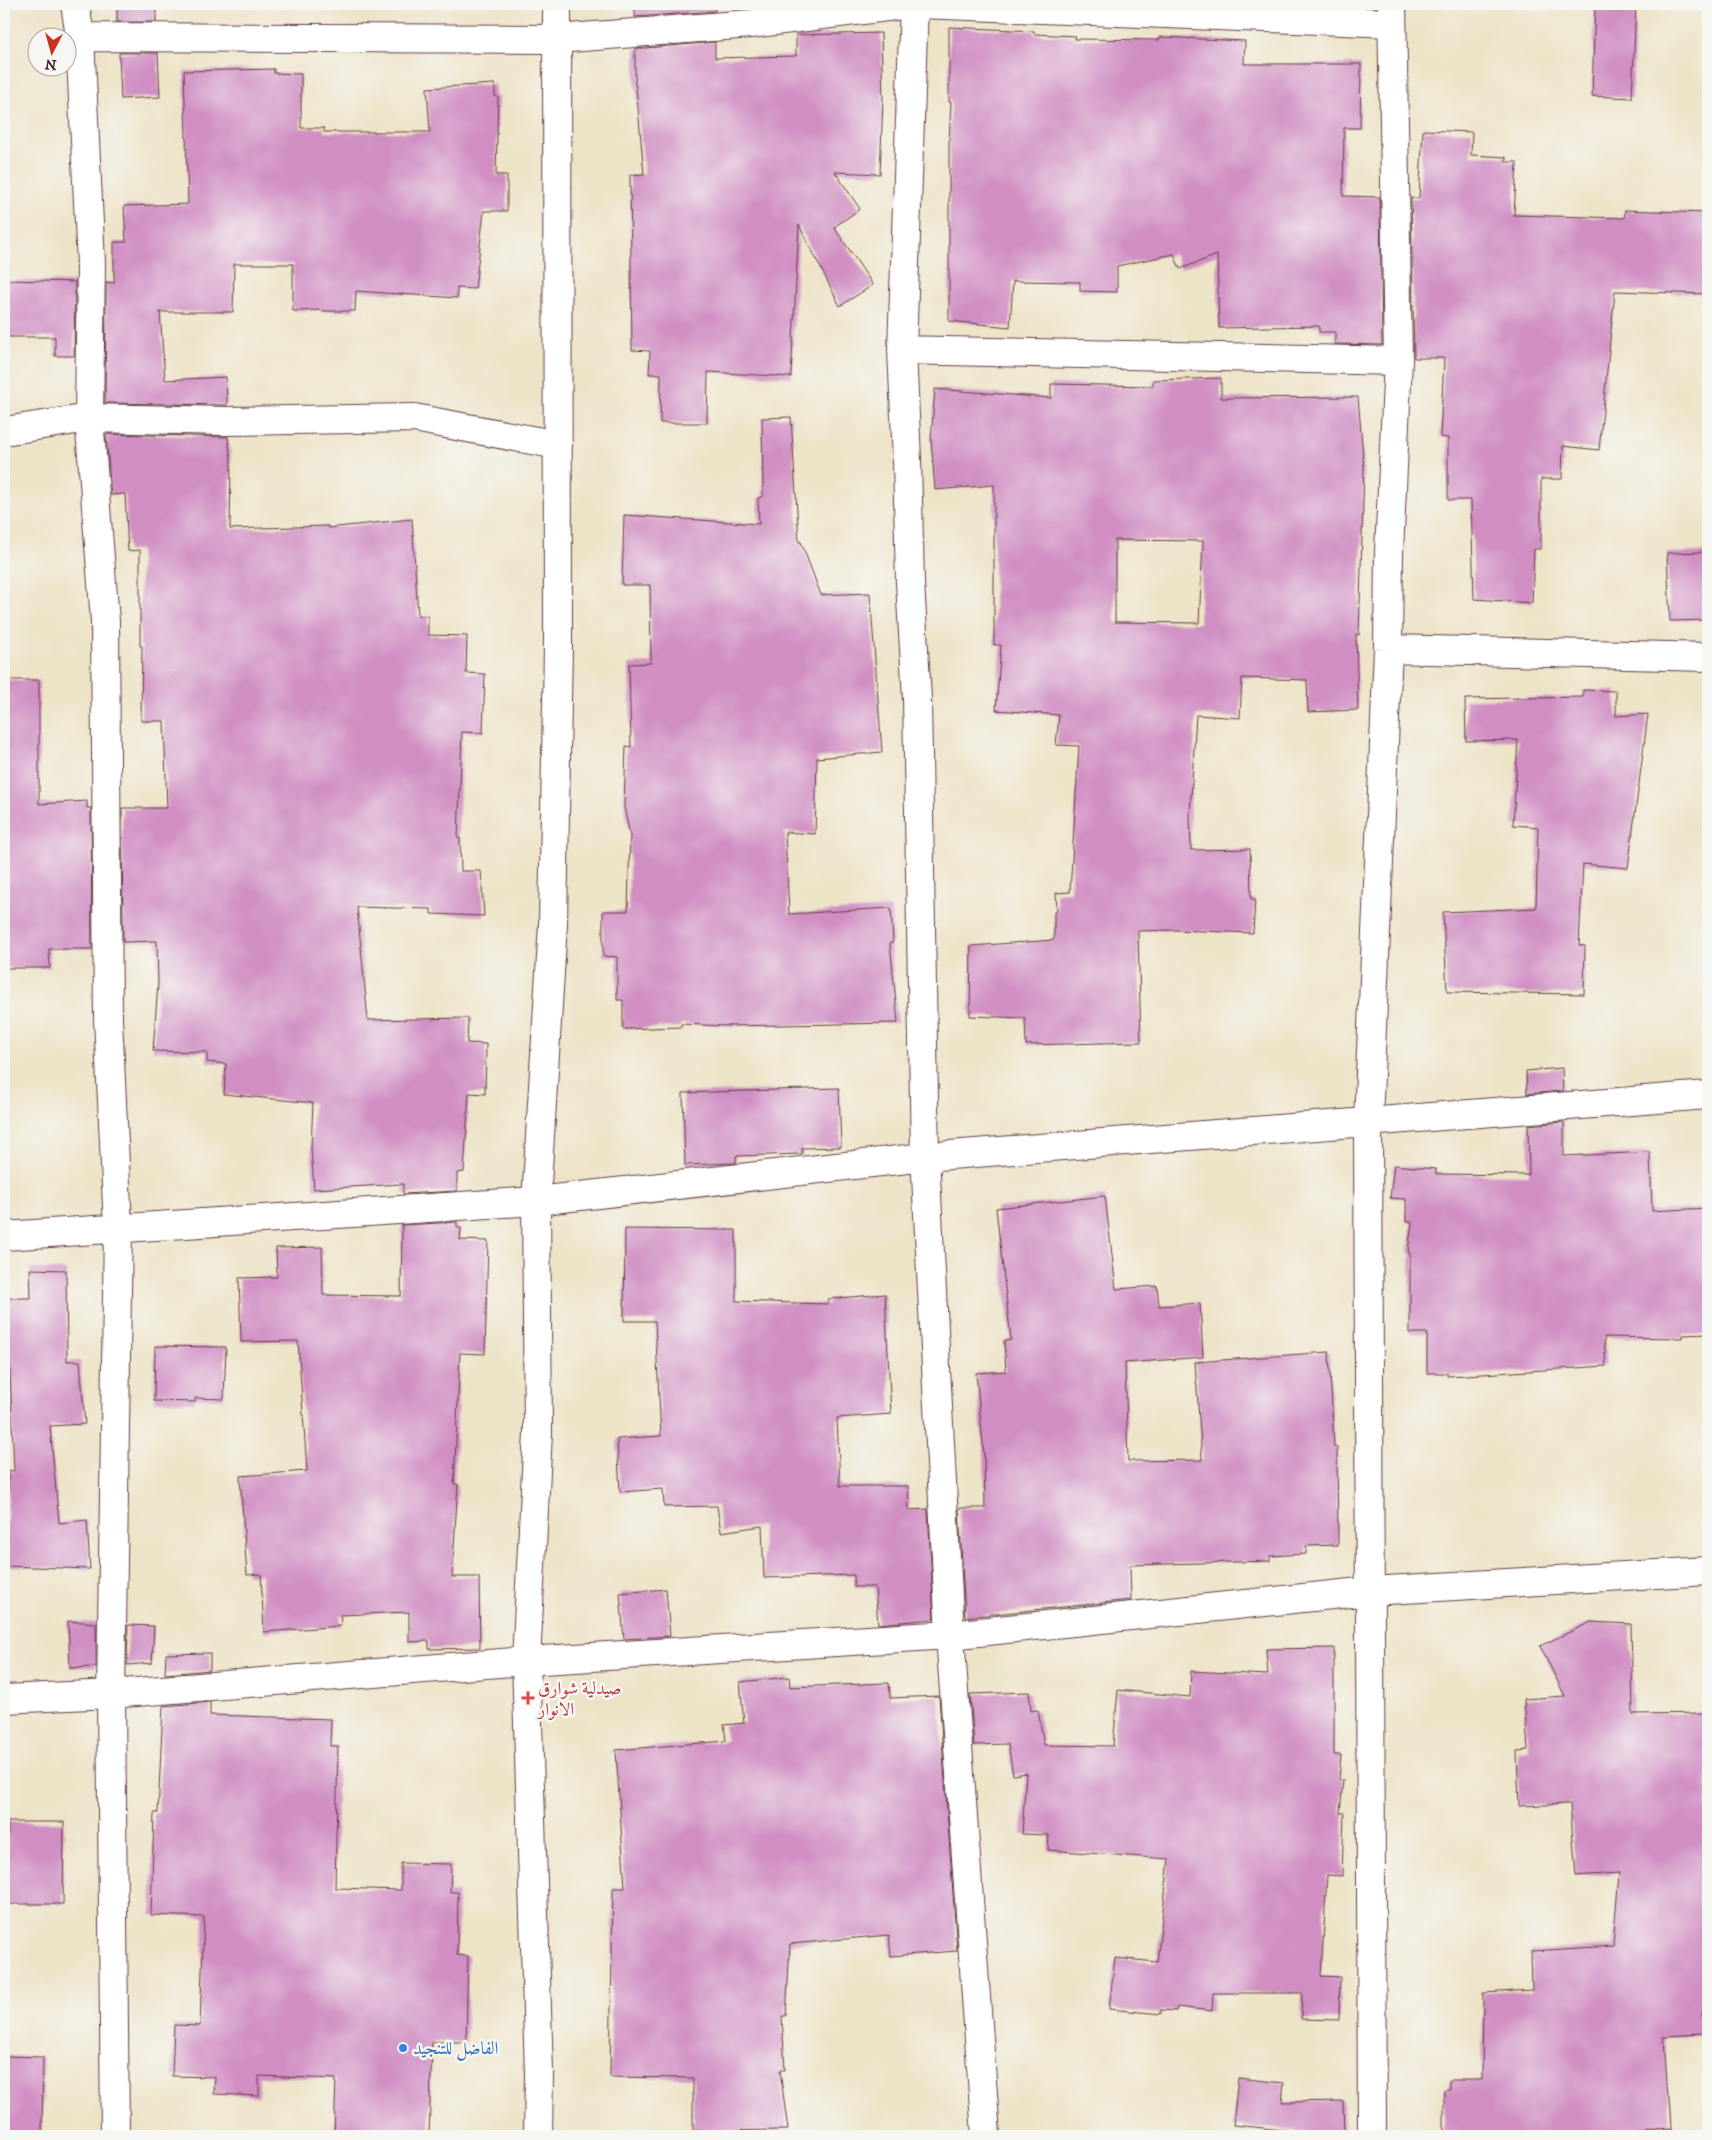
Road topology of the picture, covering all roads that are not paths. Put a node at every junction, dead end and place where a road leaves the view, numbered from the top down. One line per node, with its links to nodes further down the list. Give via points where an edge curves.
1 (75, 4): 6 (street)
2 (557, 4): 7 (street)
3 (913, 4): 7 (street, via 751,24); 8 (street)
4 (920, 4): 5 (street)
5 (1392, 14): 9 (street)
6 (80, 37): 7 (street); 10 (street, via 91,264)
7 (556, 39): 12 (street)
8 (902, 350): 9 (street); 17 (street, via 917,698)
9 (1398, 361): 13 (street)
10 (89, 418): 11 (street); 12 (street, via 227,421 414,418); 19 (street, via 105,621 108,1018)
11 (4, 430)
12 (558, 445): 18 (street, via 553,924)
13 (1388, 649): 14 (street); 16 (street)
14 (1708, 657)
15 (1708, 1095): 16 (street)
16 (1368, 1122): 17 (street); 22 (street)
17 (925, 1157): 18 (street); 23 (street)
18 (536, 1201): 19 (street); 24 (street, via 538,1433)
19 (118, 1227): 20 (street); 25 (street)
20 (4, 1236)
21 (1708, 1571): 22 (street)
22 (1370, 1591): 23 (street); 30 (street)
23 (950, 1635): 24 (street); 29 (street)
24 (526, 1661): 25 (street); 28 (street)
25 (111, 1694): 26 (street); 27 (street)
26 (4, 1699)
27 (115, 2136)
28 (538, 2136)
29 (986, 2136)
30 (1372, 2136)

